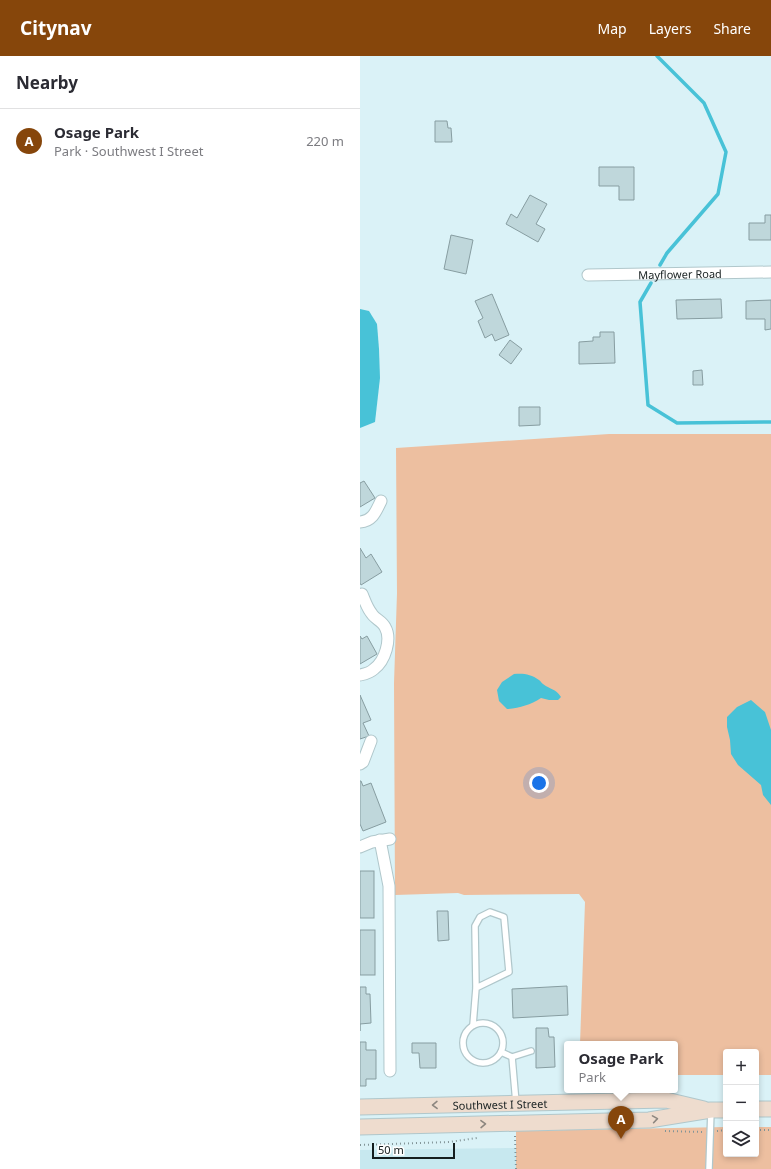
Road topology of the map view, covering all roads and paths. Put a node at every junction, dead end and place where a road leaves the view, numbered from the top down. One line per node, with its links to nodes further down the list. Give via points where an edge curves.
1 (771, 272): 2 (street, Mayflower Road)
2 (588, 275)
3 (381, 501): 4 (street, via 372,517)
4 (360, 522)
5 (363, 593): 6 (street, via 371,614 385,626 388,639 378,666)
6 (360, 675)
7 (371, 741): 8 (street)
8 (360, 764)
9 (360, 847): 15 (street, via 385,839 389,886)
10 (476, 988): 10 (lane, via 509,972 504,917 490,912 480,917 474,926); 11 (lane)
11 (472, 1026): 13 (lane, via 486,1023 498,1029 504,1042); 13 (lane, via 464,1035 463,1042 463,1048 470,1059 476,1063 489,1063)
12 (531, 1051): 14 (lane)
13 (502, 1052): 14 (lane)
14 (512, 1057): 16 (lane)
15 (390, 1071)
16 (516, 1103): 17 (main road, Southwest I Street, one-way to 17); 20 (main road, Southwest I Street, via 666,1100)
17 (360, 1107)
18 (759, 1109): 19 (main road)
19 (771, 1109)
20 (711, 1110): 21 (main road, Southwest I Street); 22 (main road, Southwest I Street, one-way to 20, via 649,1120); 27 (lane)
21 (723, 1110)
22 (360, 1127)
23 (759, 1130): 24 (path)
24 (771, 1130)
25 (515, 1134): 26 (path)
26 (516, 1169)
27 (709, 1169)

